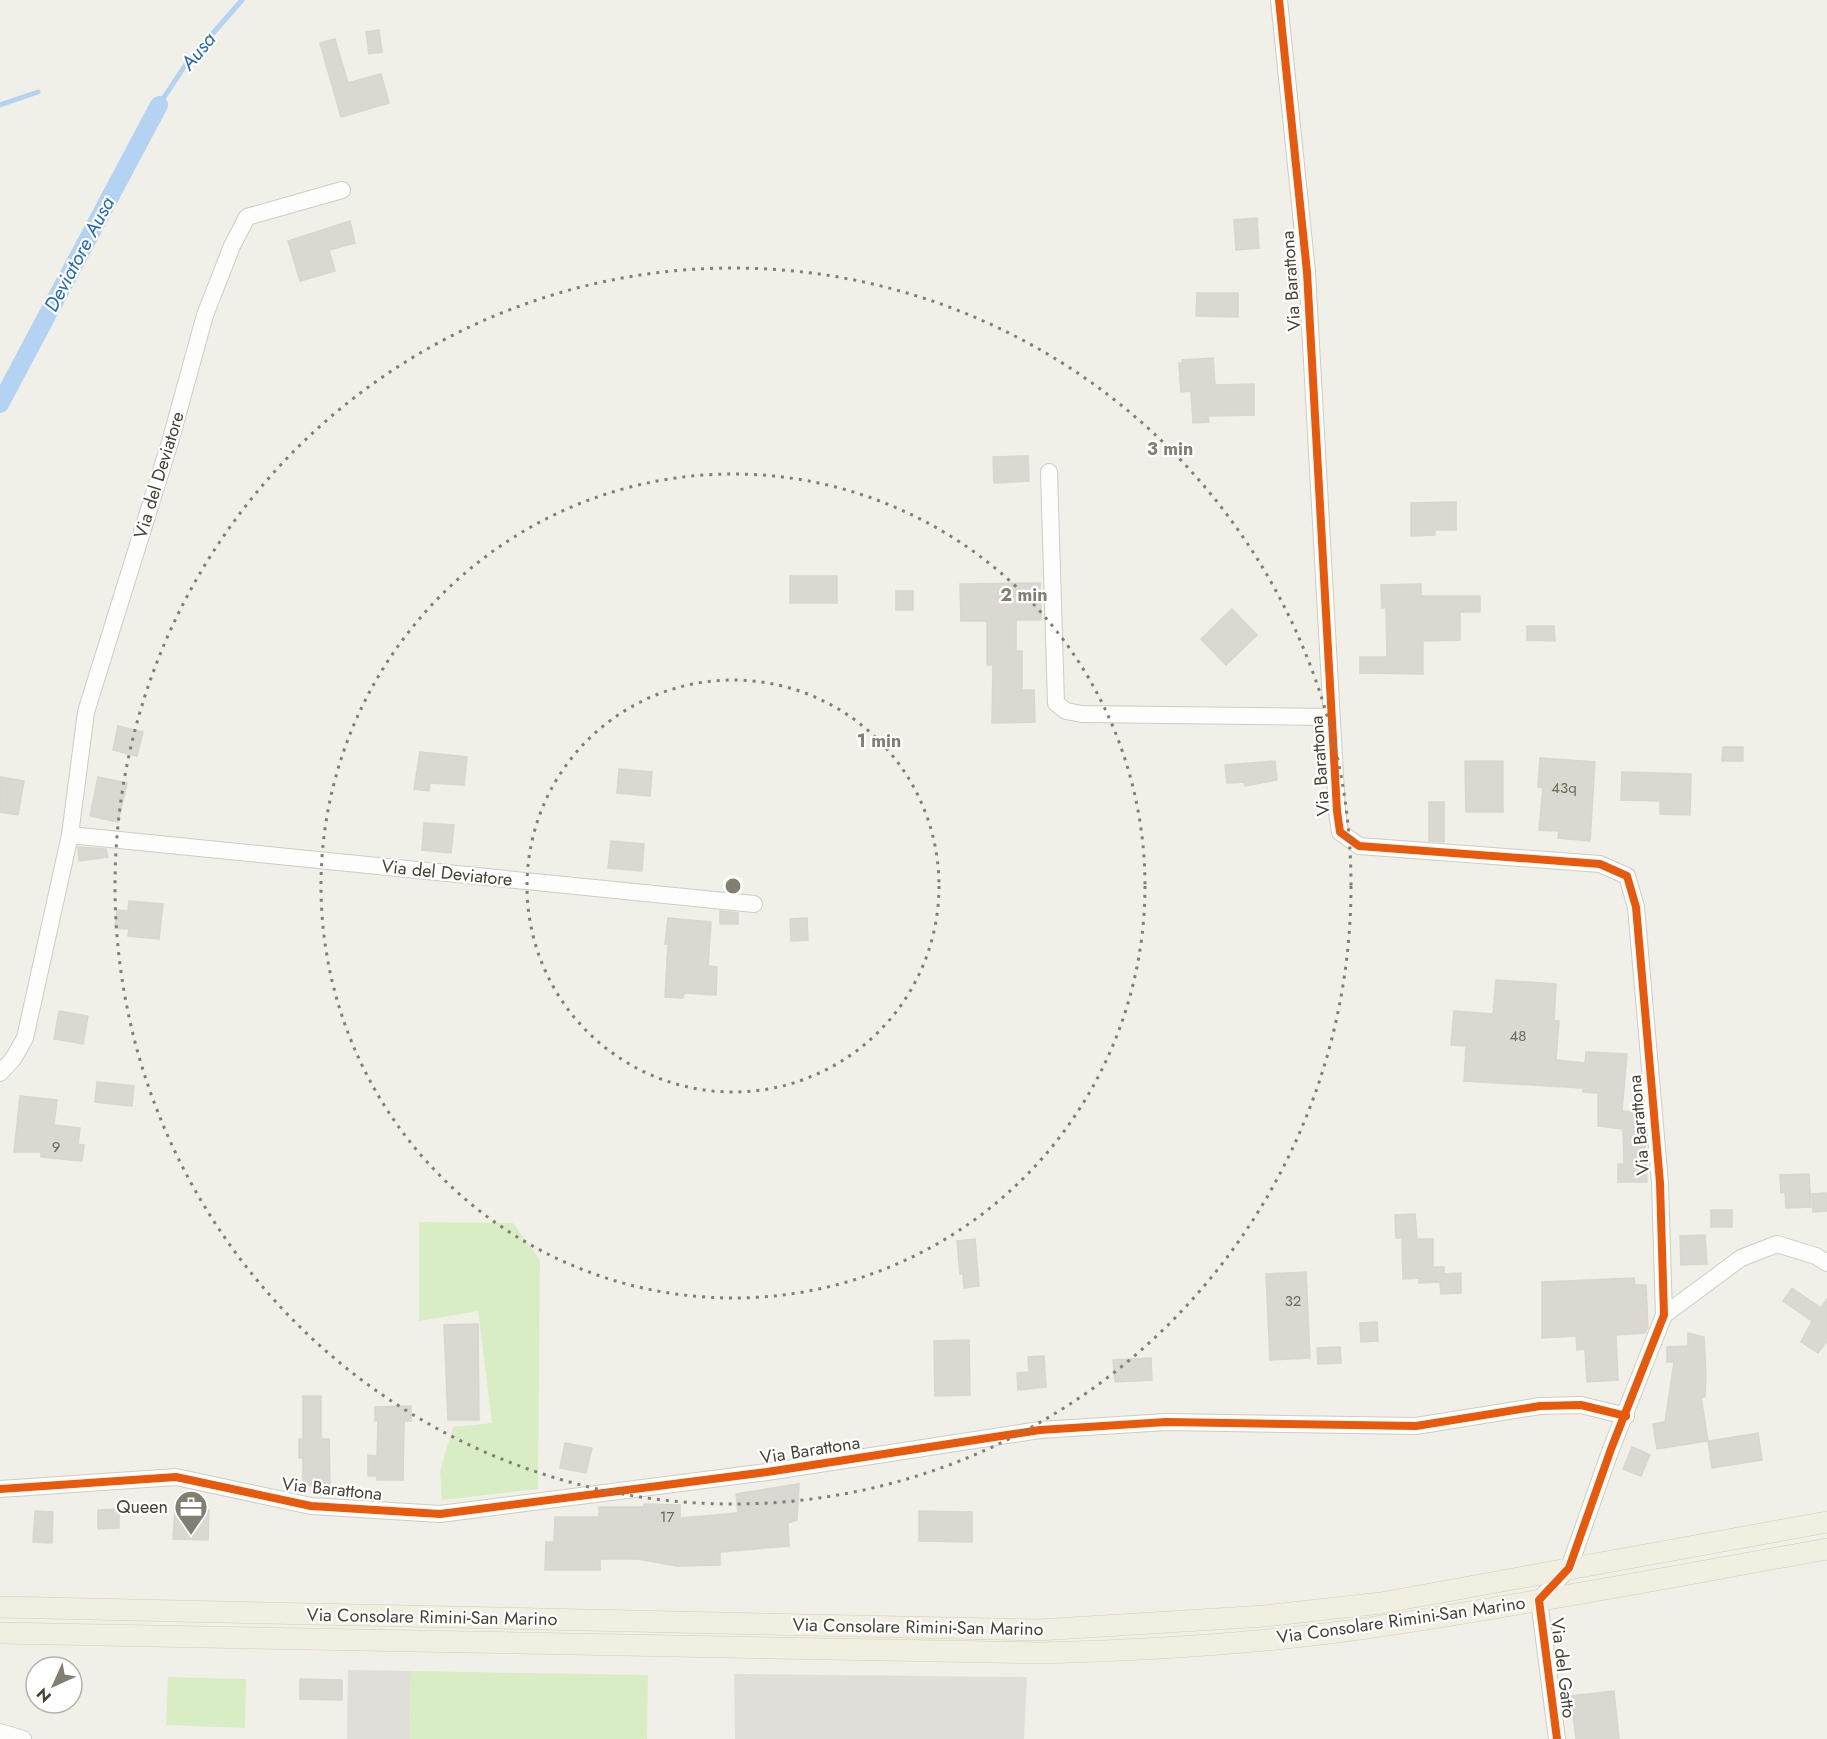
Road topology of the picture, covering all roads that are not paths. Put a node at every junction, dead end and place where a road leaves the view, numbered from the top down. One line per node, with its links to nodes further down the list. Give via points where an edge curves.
1 (1279, 0): 4 (street, Via Barattona, via 1307,272)
2 (342, 190): 5 (street, Via del Deviatore, via 247,217 216,281 86,712)
3 (1049, 472): 4 (street, Via Barattona, via 1056,704 1082,714)
4 (1331, 717): 9 (street, Via Barattona, via 1341,832 1359,846 1600,864 1627,876 1636,907 1659,1172)
5 (70, 835): 6 (street, Via del Deviatore); 7 (street, Via del Deviatore, via 25,1038)
6 (753, 904)
7 (0, 1074)
8 (1827, 1263): 9 (street, via 1778,1244 1741,1258)
9 (1664, 1315): 10 (street, Via Barattona)
10 (1626, 1416): 11 (street, Via Barattona, via 1581,1405 1540,1406 1416,1426 1166,1422 1040,1430 767,1472 440,1514 311,1506 176,1477); 14 (street, Via Barattona)
11 (0, 1489)
12 (1827, 1522): 14 (main road, Via Consolare Rimini-San Marino)
13 (1827, 1549): 15 (main road, Via Consolare Rimini-San Marino)
14 (1569, 1568): 15 (street); 16 (main road, Via Consolare Rimini-San Marino, via 1382,1603 1264,1616 1038,1630)
15 (1539, 1600): 17 (main road, Via Consolare Rimini-San Marino, via 1387,1626 1129,1651); 20 (street, Via del Gatto)
16 (0, 1607)
17 (0, 1633)
18 (0, 1732): 19 (street)
19 (22, 1739)
20 (1557, 1739)

